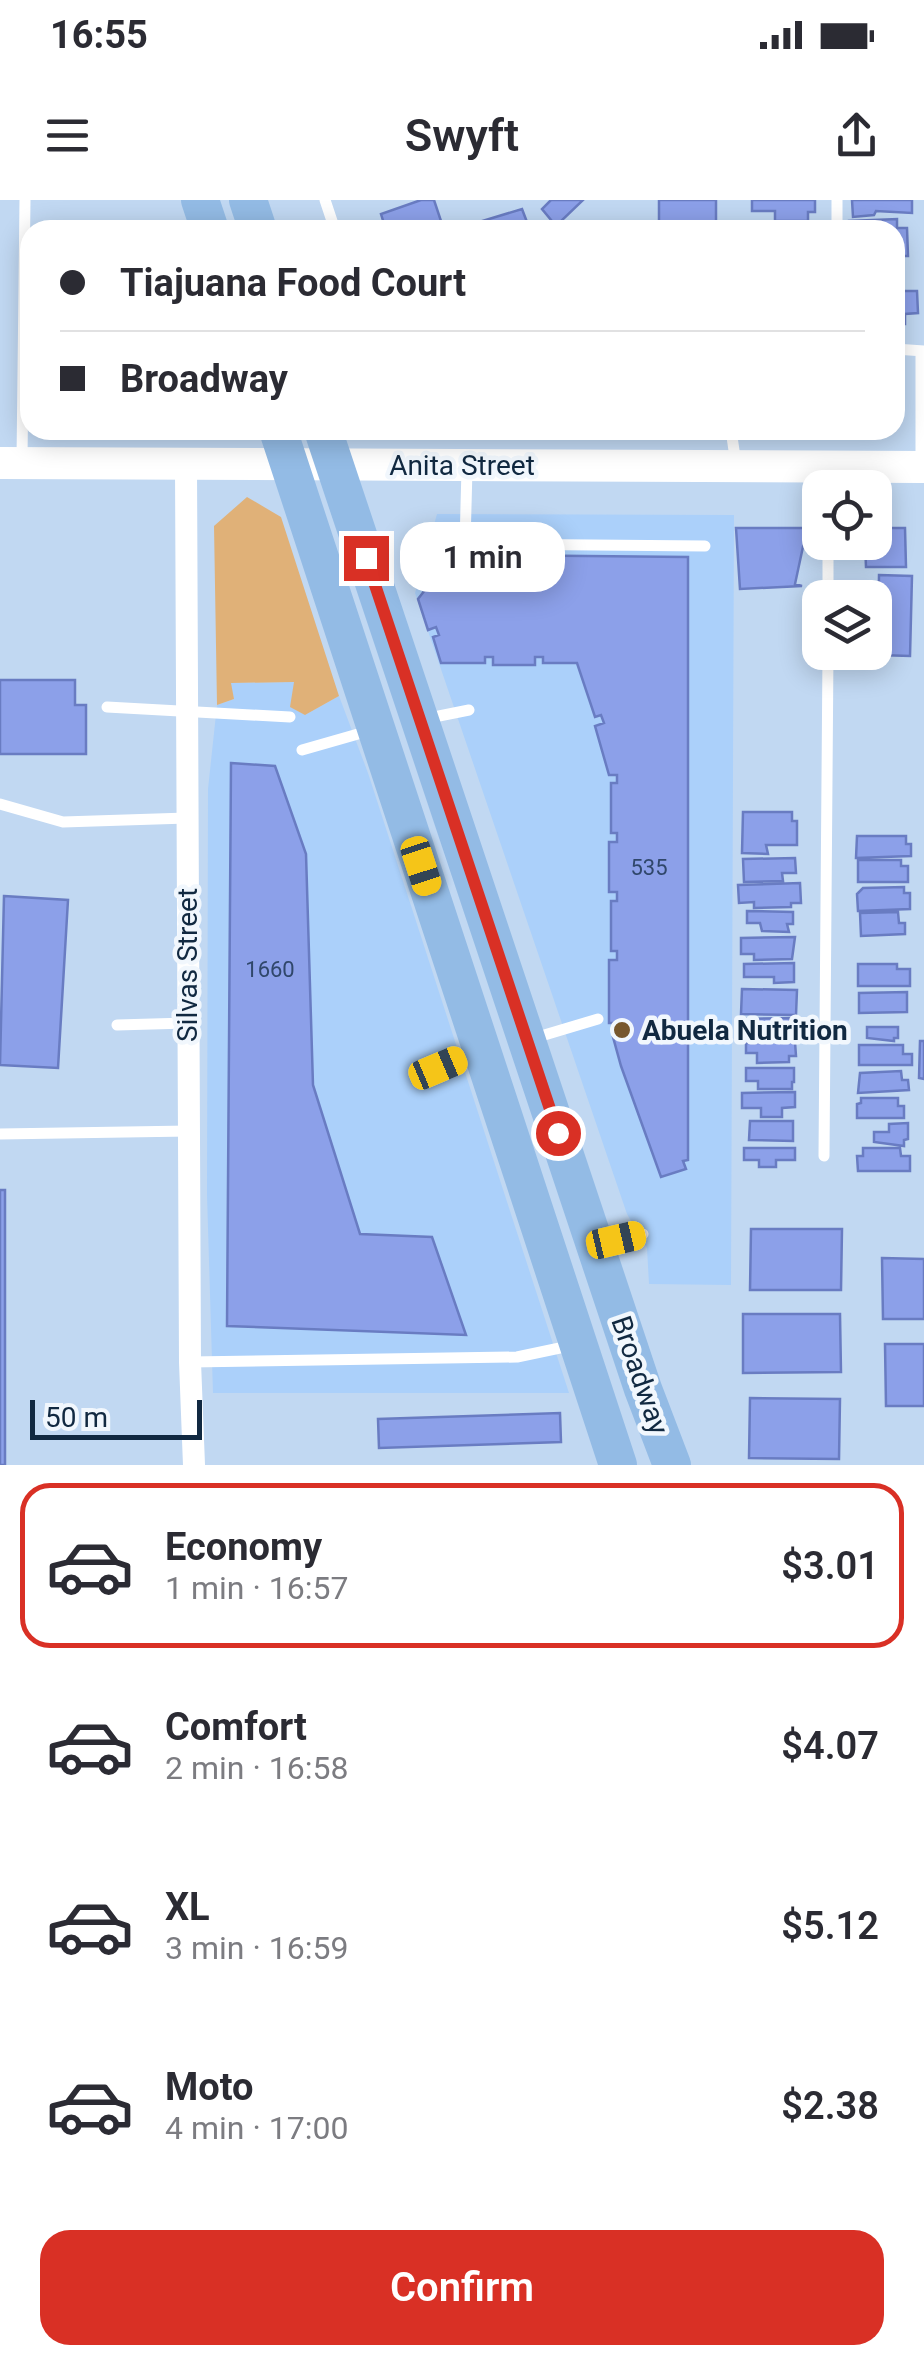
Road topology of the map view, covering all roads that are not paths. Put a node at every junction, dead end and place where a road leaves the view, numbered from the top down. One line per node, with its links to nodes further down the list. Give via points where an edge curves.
1 (922, 351): 12 (lane)
2 (20, 422): 6 (lane)
3 (281, 440): 10 (main road, Broadway)
4 (327, 440): 11 (main road, Broadway)
5 (732, 440): 7 (lane)
6 (11, 463): 9 (street, Anita Street)
7 (736, 464): 8 (street, Anita Street); 12 (street, Anita Street)
8 (467, 465): 11 (street, Anita Street); 13 (lane, via 465,544)
9 (186, 466): 10 (street, Anita Street); 17 (street, Silvas Street)
10 (290, 466): 11 (street, Anita Street); 20 (main road, Broadway)
11 (335, 466): 19 (main road, Broadway)
12 (922, 468)
13 (705, 546)
14 (828, 670): 32 (lane)
15 (108, 707): 17 (lane)
16 (469, 710): 19 (lane)
17 (186, 711): 18 (lane); 23 (street, Silvas Street)
18 (290, 717)
19 (420, 720): 27 (main road, Broadway)
20 (376, 728): 21 (lane); 28 (main road, Broadway)
21 (302, 750)
22 (0, 804): 23 (lane, via 63,822)
23 (187, 818): 25 (street, Silvas Street)
24 (598, 1019): 27 (lane)
25 (187, 1023): 26 (lane); 30 (street, Silvas Street)
26 (118, 1025)
27 (527, 1040): 28 (main road); 34 (main road, Broadway)
28 (480, 1050): 29 (lane); 35 (main road, Broadway)
29 (418, 1076)
30 (189, 1130): 31 (lane); 36 (street, Silvas Street)
31 (0, 1134)
32 (824, 1156)
33 (643, 1234): 34 (lane)
34 (595, 1244): 39 (main road, Broadway)
35 (577, 1345): 36 (lane, via 517,1357); 37 (main road, Broadway)
36 (190, 1362): 38 (street, Silvas Street)
37 (614, 1464)
38 (194, 1465)
39 (672, 1465)

